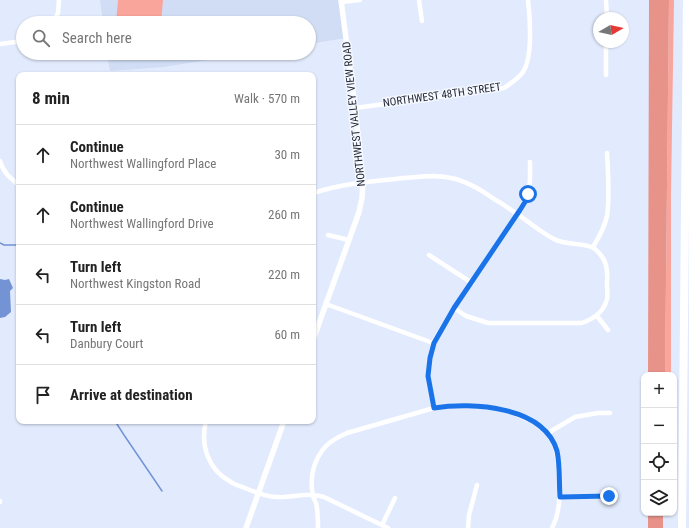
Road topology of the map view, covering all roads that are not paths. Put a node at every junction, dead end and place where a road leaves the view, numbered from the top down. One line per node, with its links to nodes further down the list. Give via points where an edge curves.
1 (59, 0): 9 (street)
2 (360, 0): 7 (street)
3 (419, 0): 10 (street)
4 (528, 0): 15 (street, NORTHWEST 48TH STREET, via 528,61 523,72 504,88)
5 (606, 0): 8 (street)
6 (688, 0): 51 (highway)
7 (341, 1): 15 (street, NORTHWEST VALLEY VIEW ROAD)
8 (607, 12)
9 (56, 16)
10 (422, 21)
11 (16, 42): 12 (street)
12 (0, 44)
13 (606, 48): 14 (street)
14 (606, 75)
15 (355, 108): 20 (street, NORTHWEST VALLEY VIEW ROAD)
16 (608, 154): 25 (street, via 607,216)
17 (0, 161): 19 (street, via 6,173)
18 (530, 162): 22 (street, via 528,194)
19 (16, 182)
20 (362, 182): 21 (street); 22 (street, via 427,176 451,178 476,186); 24 (street, NORTHWEST VALLEY VIEW ROAD, via 359,212)
21 (316, 192)
22 (517, 214): 25 (street, via 558,241); 27 (street)
23 (328, 235): 24 (street)
24 (349, 240): 28 (street, NORTHWEST VALLEY VIEW ROAD)
25 (594, 247): 30 (street, via 604,259 608,272 607,299)
26 (429, 255): 27 (street)
27 (472, 283): 29 (street)
28 (326, 304): 32 (street, NORTHWEST VALLEY VIEW ROAD); 33 (street)
29 (454, 308): 30 (street, via 466,316 488,323 582,323); 33 (street)
30 (597, 316): 31 (street)
31 (608, 330)
32 (316, 332)
33 (434, 343): 34 (street, via 428,376)
34 (434, 408): 38 (street, via 474,405 504,410 537,424); 41 (street, via 336,438 319,455 313,469)
35 (610, 413): 38 (street, via 574,417)
36 (206, 424): 40 (street, via 206,454 216,471 230,482)
37 (283, 424): 40 (street)
38 (548, 433): 43 (street, via 557,451)
39 (477, 485): 49 (street)
40 (258, 493): 41 (street, via 277,497); 46 (street)
41 (312, 495): 45 (street, via 324,497); 47 (street, via 316,504)
42 (609, 496): 43 (street)
43 (560, 497): 50 (street, via 557,517)
44 (396, 498): 45 (street)
45 (382, 525): 48 (street)
46 (246, 528)
47 (318, 528)
48 (388, 528)
49 (468, 528)
50 (552, 528)
51 (682, 528)

